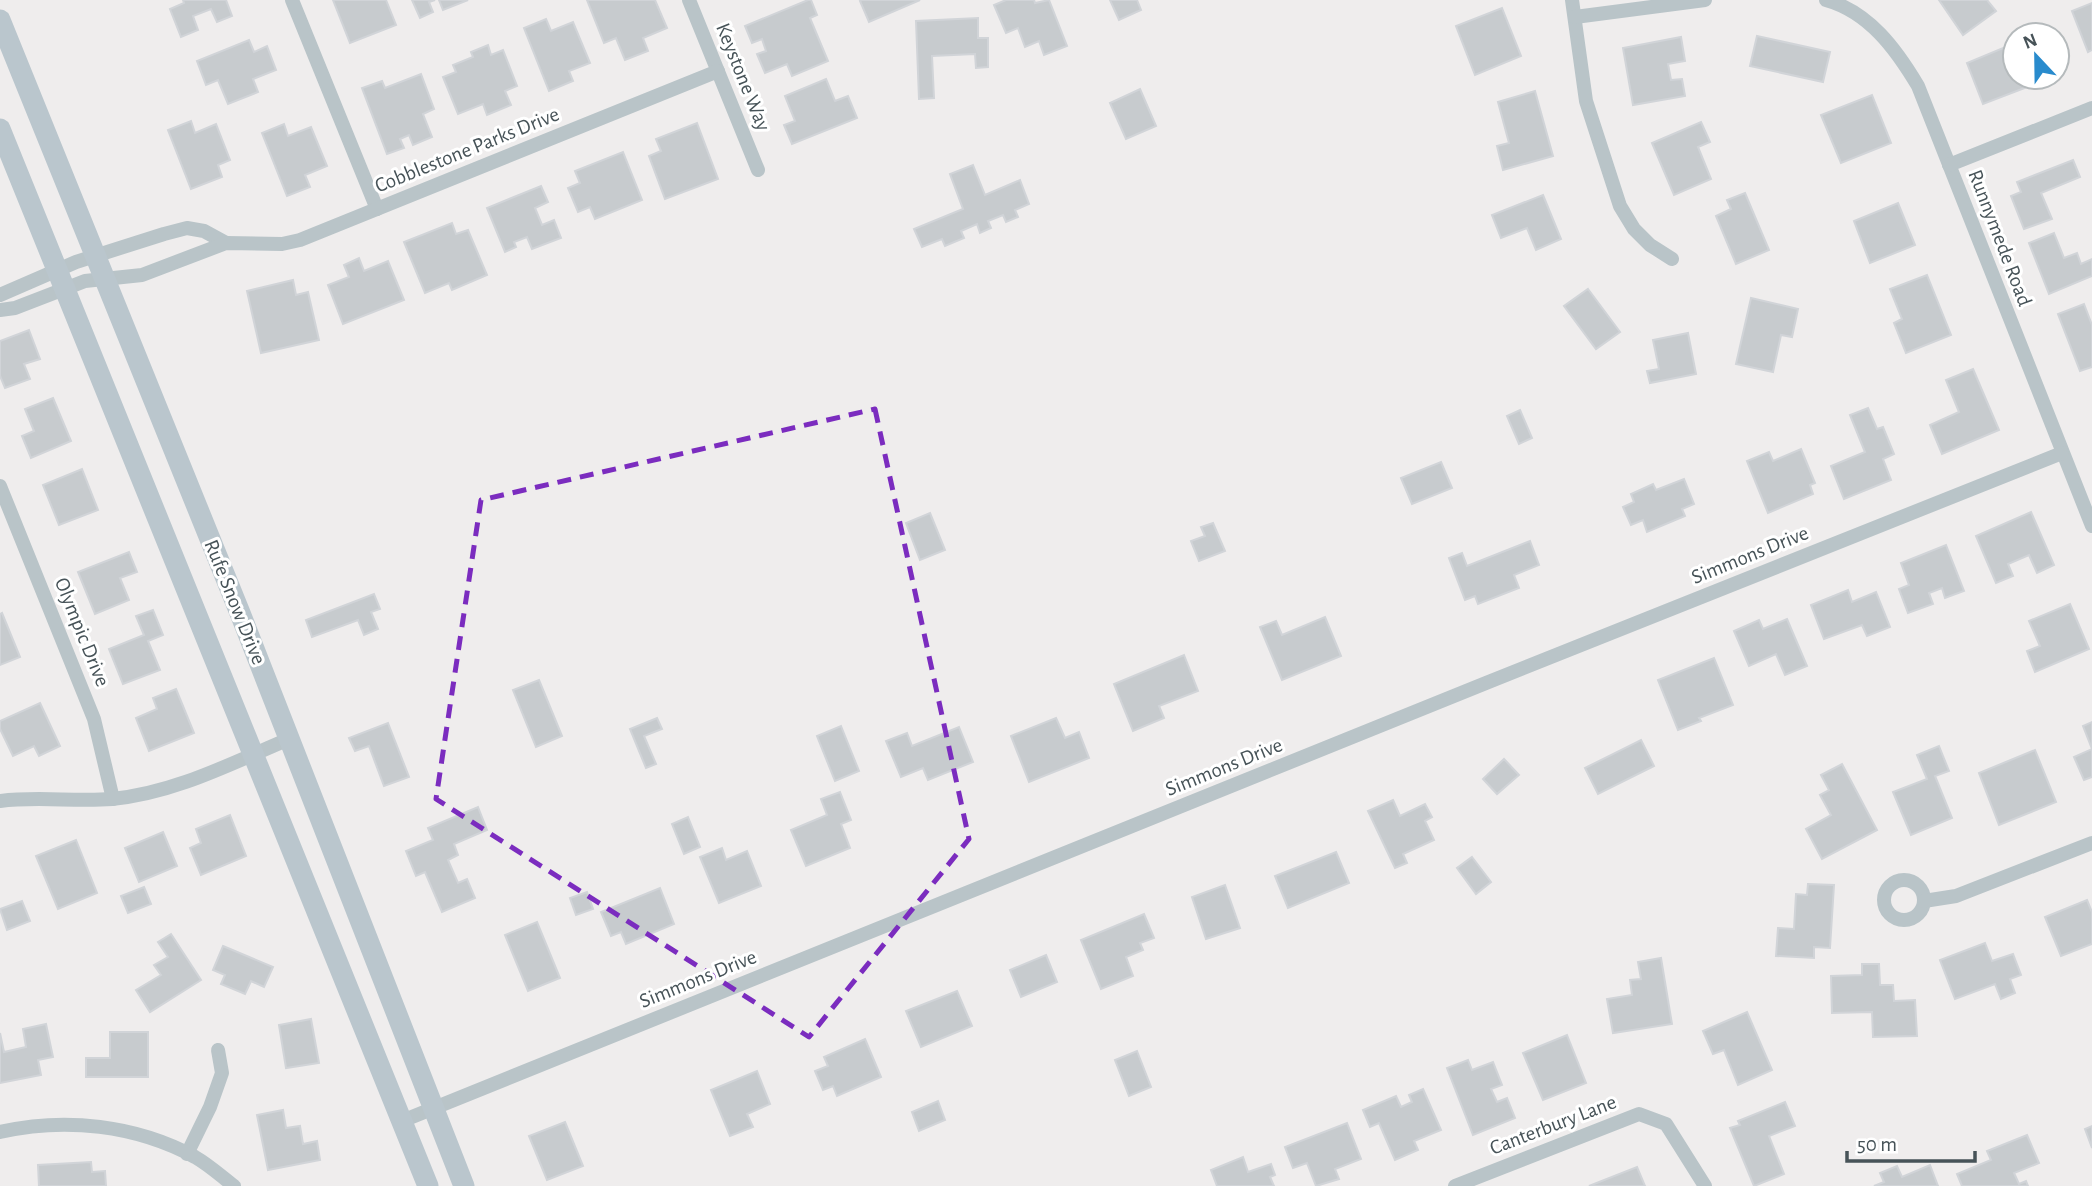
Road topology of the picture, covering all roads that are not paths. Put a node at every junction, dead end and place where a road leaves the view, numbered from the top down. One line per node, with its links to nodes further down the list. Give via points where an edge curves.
1 (292, 0): 13 (street)
2 (689, 0): 8 (street, Keystone Way)
3 (1572, 0): 6 (street)
4 (1705, 0): 6 (street)
5 (1826, 0): 11 (street, Runnymede Road, via 1862,16 1899,54 1918,86)
6 (1574, 17): 15 (street, via 1586,101 1620,206 1634,229)
7 (0, 20): 16 (main road, Rufe Snow Drive)
8 (718, 72): 12 (street, Keystone Way); 13 (street, Cobblestone Parks Drive)
9 (2092, 108): 11 (street)
10 (0, 129): 16 (main road, Rufe Snow Drive)
11 (1949, 165): 20 (street, Runnymede Road)
12 (758, 170)
13 (377, 209): 14 (street, Cobblestone Parks Drive, via 300,240)
14 (226, 243): 16 (street, Cobblestone Parks Drive, via 204,231 187,229); 17 (street, Cobblestone Parks Drive, via 142,275)
15 (1672, 259)
16 (73, 269): 17 (main road, Rufe Snow Drive); 17 (street, Cobblestone Parks Drive); 18 (street); 19 (street, via 15,308); 24 (main road, Rufe Snow Drive)
17 (95, 280): 23 (main road, Rufe Snow Drive)
18 (0, 295)
19 (0, 310)
20 (2062, 453): 22 (street, Runnymede Road); 30 (street, Simmons Drive)
21 (0, 486): 25 (street, Olympic Drive, via 94,719)
22 (2092, 526)
23 (289, 739): 24 (street); 30 (main road, Rufe Snow Drive)
24 (253, 754): 25 (street, via 188,782); 31 (main road, Rufe Snow Drive)
25 (113, 799): 26 (street)
26 (0, 801)
27 (2092, 843): 28 (street, via 1956,896)
28 (1924, 901)
29 (219, 1050): 33 (street, via 222,1073)
30 (434, 1108): 31 (street, Simmons Drive); 36 (main road, Rufe Snow Drive)
31 (402, 1121): 35 (main road, Rufe Snow Drive)
32 (0, 1132): 33 (street, via 28,1125 86,1124 130,1132)
33 (187, 1154): 34 (street)
34 (234, 1186)
35 (428, 1186)
36 (464, 1186)
37 (1455, 1186): 38 (street, Canterbury Lane, via 1639,1114 1666,1124)
38 (1705, 1186)

